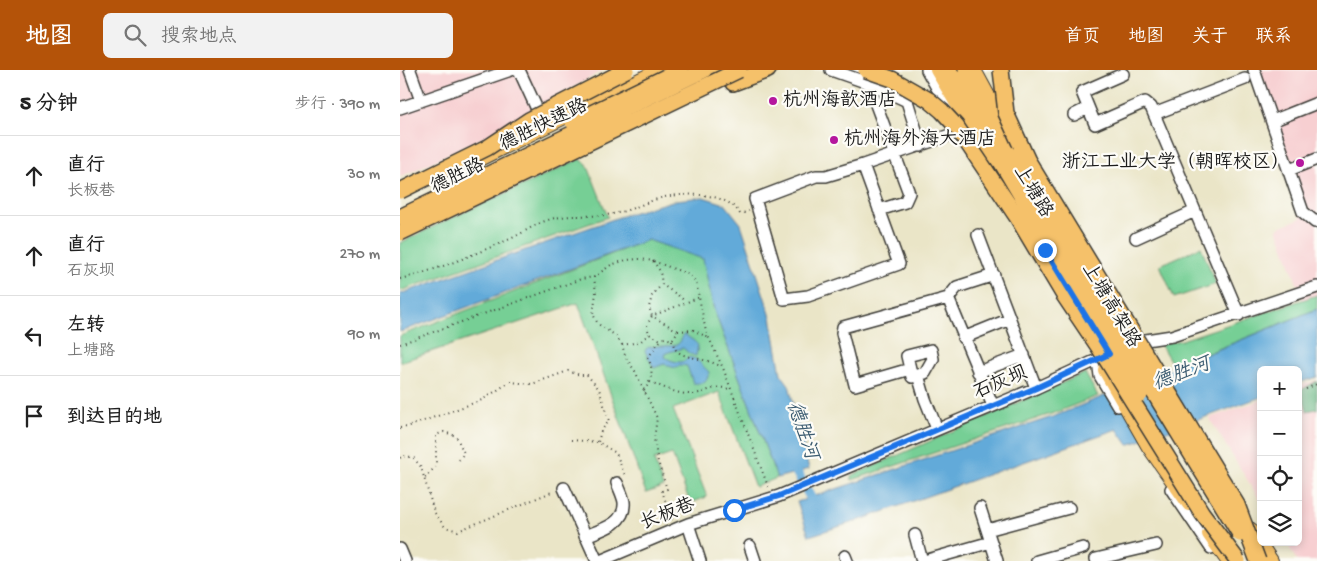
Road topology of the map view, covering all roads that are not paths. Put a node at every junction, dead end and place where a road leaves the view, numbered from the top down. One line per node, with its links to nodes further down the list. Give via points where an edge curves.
1 (410, 70): 26 (street)
2 (511, 70): 21 (street)
3 (519, 70): 33 (street)
4 (626, 70): 36 (highway, bridge, via 529,120)
5 (639, 70): 36 (highway, bridge)
6 (660, 70): 33 (main road, 德胜路)
7 (680, 70): 44 (highway, 德胜快速路, bridge)
8 (704, 70): 48 (highway, 德胜快速路, bridge)
9 (721, 70): 50 (main road, 德胜路)
10 (738, 70): 42 (highway, bridge)
11 (768, 70): 42 (highway, bridge, via 733,83 580,156)
12 (831, 70): 23 (street)
13 (876, 70): 24 (highway, bridge)
14 (927, 70): 34 (street)
15 (937, 70): 34 (main road, 上塘路)
16 (949, 70): 93 (highway, 上塘高架路, bridge)
17 (966, 70): 94 (highway, 上塘高架路, bridge, via 1008,153)
18 (974, 70): 61 (main road, 上塘路, via 1066,240)
19 (1001, 70): 94 (highway, bridge, via 1006,113 1028,161 1236,505)
20 (1254, 70): 32 (street)
21 (482, 74): 26 (street)
22 (1123, 74): 29 (street, via 1082,92)
23 (867, 76): 24 (highway, bridge); 35 (street, via 907,100); 37 (street)
24 (892, 78): 93 (highway, bridge, via 942,110 968,142 1202,513)
25 (1245, 79): 30 (street)
26 (421, 101): 28 (street)
27 (1317, 103): 32 (street)
28 (400, 108)
29 (1088, 108): 30 (street, via 1095,124 1145,102 1152,107); 31 (street)
30 (1154, 114): 46 (street)
31 (1074, 115)
32 (1272, 121): 40 (street)
33 (545, 126): 43 (main road, 德胜路)
34 (967, 130): 35 (street); 47 (main road, 上塘路); 54 (street)
35 (921, 146): 37 (street)
36 (487, 148): 41 (highway, bridge)
37 (894, 155): 39 (street); 45 (street, via 909,193 905,202)
38 (1317, 159): 40 (street)
39 (863, 165): 45 (street); 45 (street, via 816,176 756,199 784,299 808,296 899,264)
40 (1289, 170): 49 (street, via 1303,212)
41 (400, 191)
42 (487, 191): 51 (highway, bridge)
43 (400, 198)
44 (400, 206)
45 (879, 210)
46 (1195, 211): 53 (street); 58 (street)
47 (1021, 212): 54 (main road); 63 (main road, 上塘路)
48 (400, 217)
49 (1317, 221)
50 (400, 227)
51 (400, 233)
52 (978, 236): 55 (street)
53 (1136, 238)
54 (1030, 252): 63 (street)
55 (994, 275): 57 (street, via 958,288); 59 (street)
56 (1317, 287): 58 (street, 石灰坝)
57 (948, 298): 60 (street); 67 (street, via 843,327 842,333 855,385 914,372)
58 (1239, 315): 61 (street, 石灰坝)
59 (1010, 319): 60 (street); 62 (street)
60 (963, 338): 64 (street)
61 (1135, 348): 63 (street, 石灰坝); 95 (main road, 上塘路)
62 (1024, 355): 64 (street); 65 (street)
63 (1103, 365): 65 (street, 石灰坝); 68 (main road, 上塘路)
64 (978, 372): 66 (street)
65 (1036, 388): 66 (street, 石灰坝)
66 (993, 406): 67 (street, 石灰坝)
67 (936, 429): 71 (street, 石灰坝)
68 (1147, 449): 91 (street); 92 (main road, 上塘路)
69 (617, 483): 76 (street, via 624,502 620,518 611,526)
70 (564, 488): 76 (street)
71 (776, 497): 74 (street, 长板巷)
72 (980, 508): 75 (street)
73 (1069, 508): 75 (street)
74 (688, 524): 84 (street, 长板巷); 85 (street)
75 (987, 530): 78 (street)
76 (586, 536): 84 (street)
77 (915, 536): 87 (street)
78 (991, 542): 87 (street); 88 (street)
79 (1156, 545): 90 (street)
80 (750, 546): 86 (street)
81 (400, 548): 83 (street)
82 (1084, 548): 89 (street)
83 (405, 561)
84 (598, 561)
85 (700, 561)
86 (755, 561)
87 (923, 561)
88 (997, 561)
89 (1037, 561)
90 (1097, 561)
91 (1220, 561)
92 (1228, 561)
93 (1239, 561)
94 (1257, 561)
95 (1271, 561)

